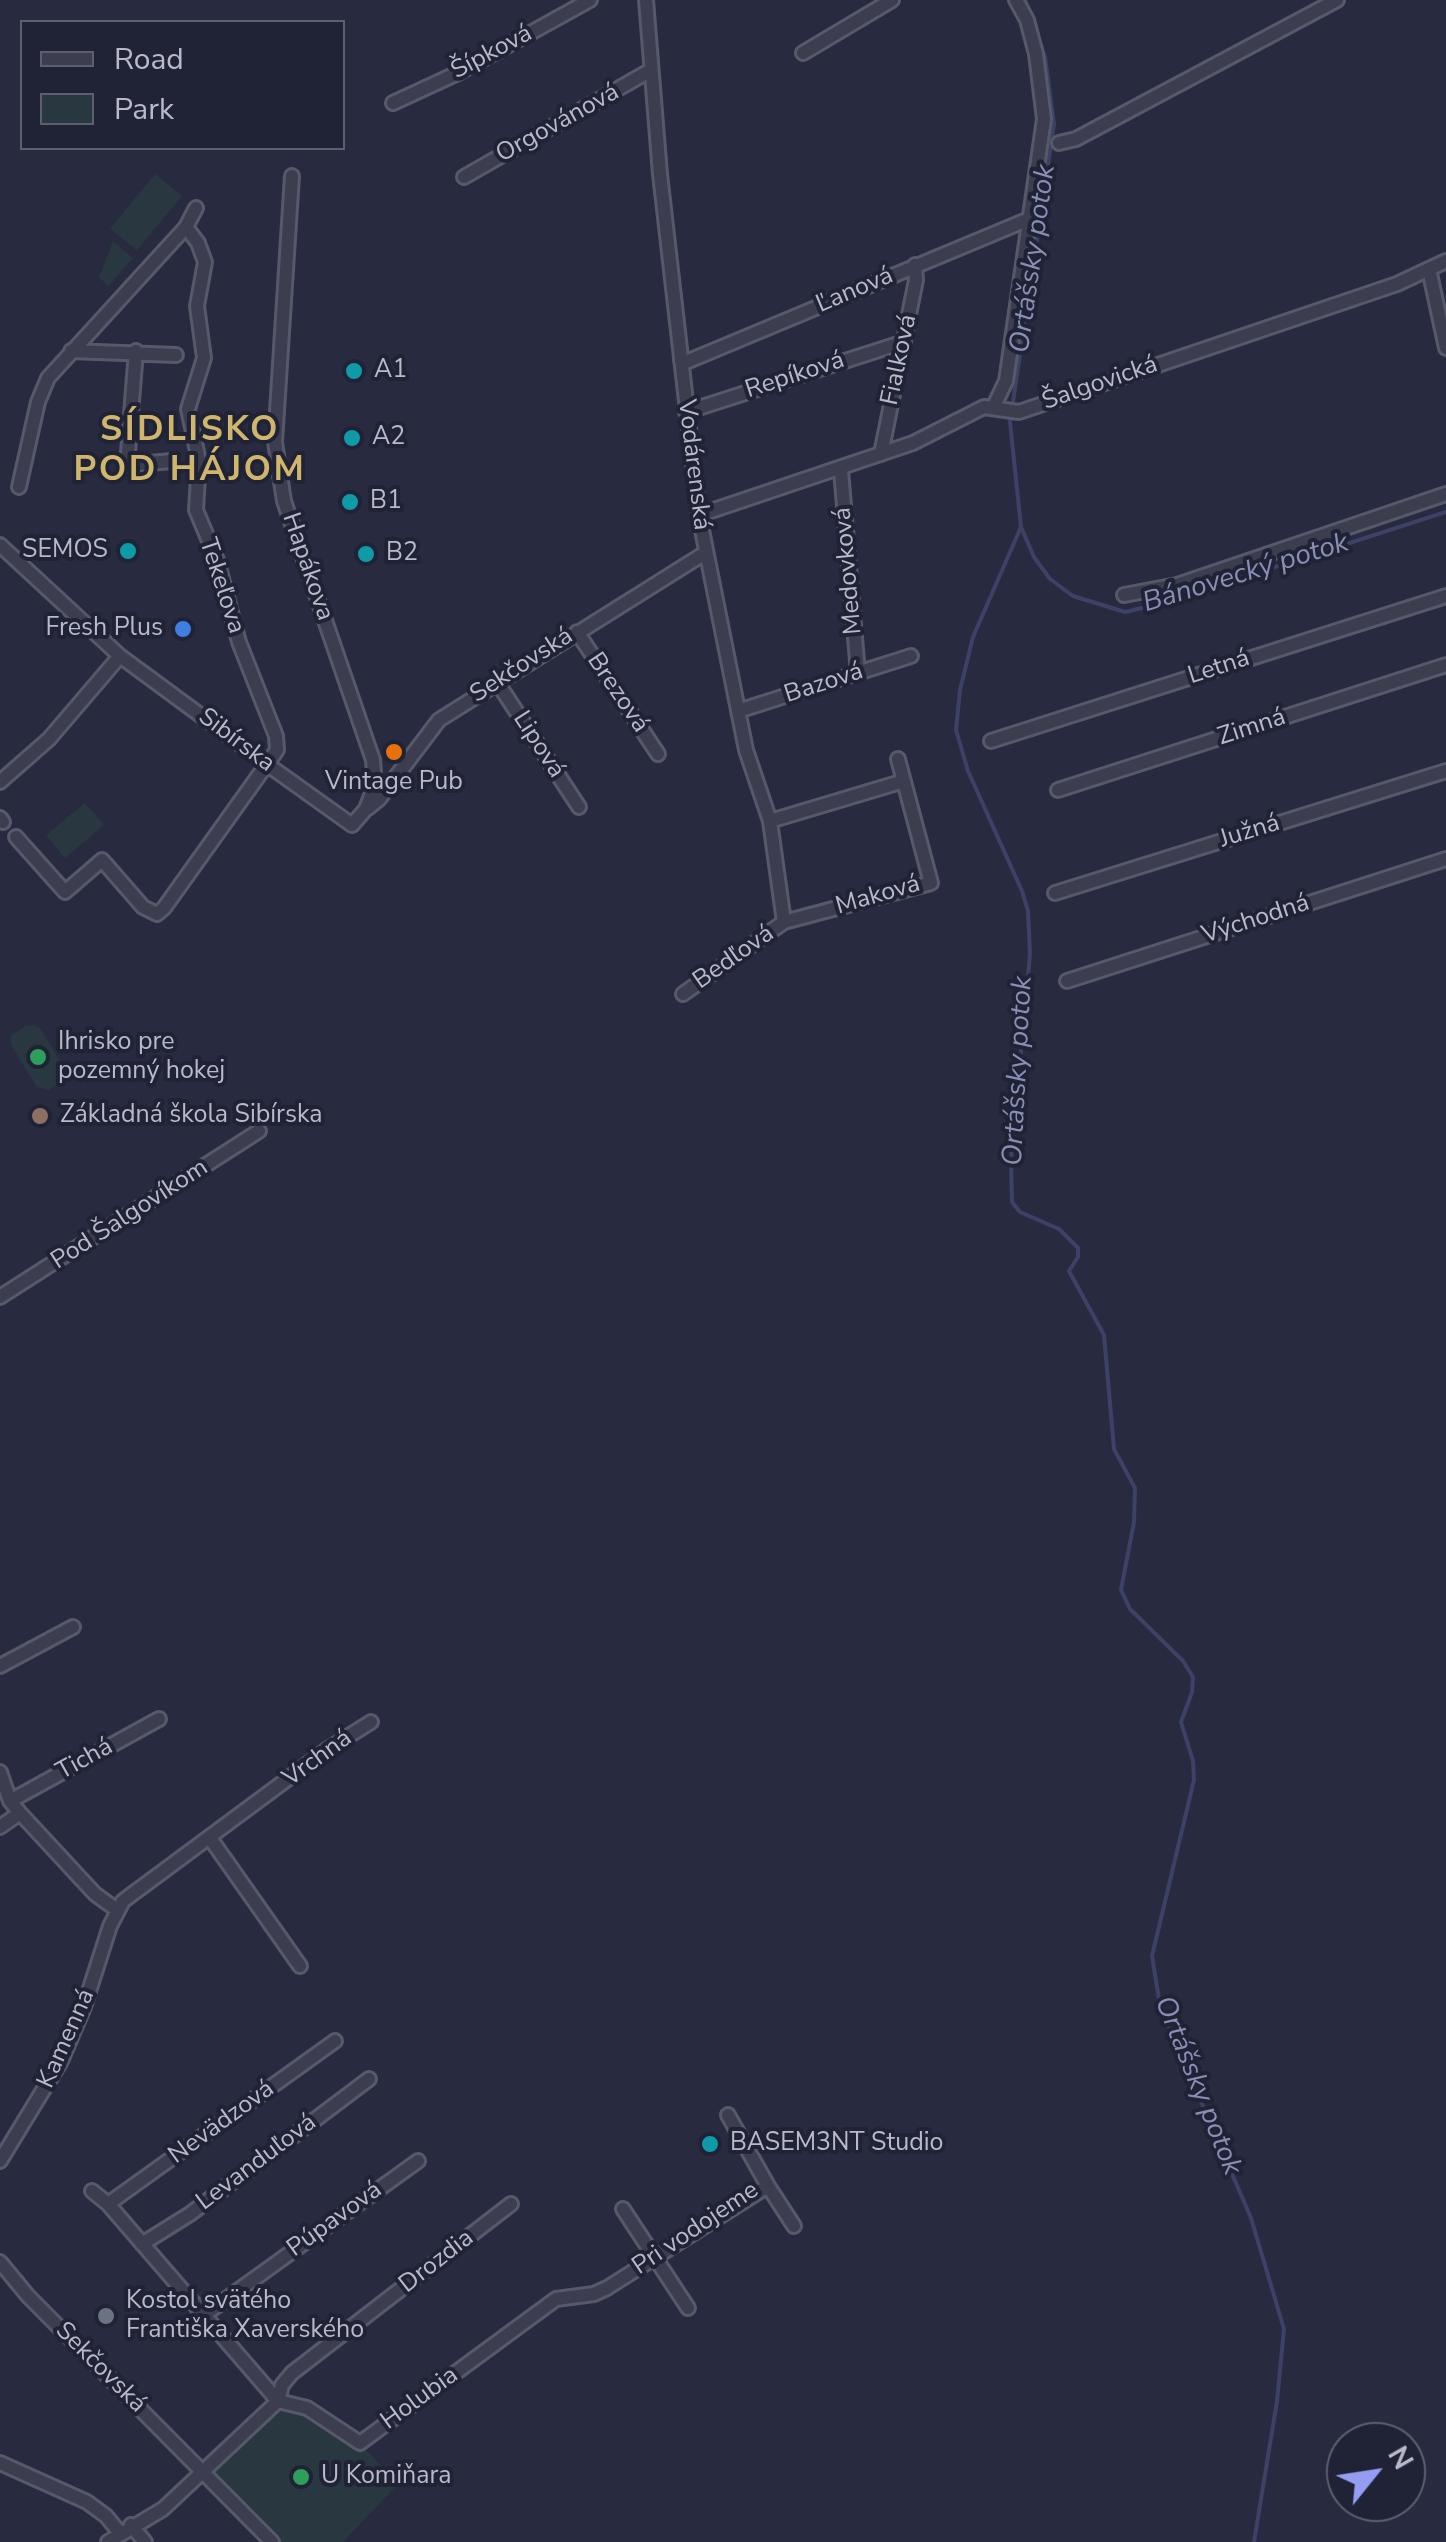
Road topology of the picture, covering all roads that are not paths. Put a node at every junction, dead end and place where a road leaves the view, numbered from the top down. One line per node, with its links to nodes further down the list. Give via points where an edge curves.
1 (590, 0): 8 (street, Šípková)
2 (646, 0): 7 (street, Vodárenská)
3 (892, 0): 6 (street)
4 (1016, 0): 13 (street, via 1036,54 1044,120)
5 (1337, 0): 9 (street, via 1076,139)
6 (803, 53)
7 (651, 70): 11 (street, Orgovánová); 23 (street, Vodárenská)
8 (393, 103)
9 (1058, 142)
10 (292, 176): 52 (street, Hapákova, via 275,442 284,501 373,760 375,785)
11 (464, 177)
12 (196, 208): 14 (street)
13 (1029, 219): 16 (street, Ľanová); 24 (street)
14 (186, 227): 20 (street); 46 (street, Tekeľova, via 205,262 198,306 204,358 188,409 199,461 196,510 276,736 278,750)
15 (1446, 261): 17 (street, Šalgovická)
16 (914, 265): 18 (street, Fialková); 23 (street, Ľanová)
17 (1429, 269): 19 (street); 24 (street, Šalgovická)
18 (904, 342): 25 (street, Repíková); 26 (street, Fialková)
19 (1446, 348)
20 (71, 351): 21 (street); 29 (street, via 38,402)
21 (136, 351): 22 (street); 27 (street, via 127,465)
22 (176, 355)
23 (681, 360): 25 (street, Vodárenská)
24 (1006, 410): 26 (street, Šalgovická, via 984,407)
25 (686, 412): 31 (street, Vodárenská)
26 (881, 454): 28 (street, Šalgovická)
27 (172, 461)
28 (840, 470): 31 (street, Šalgovická); 40 (street, Medovková)
29 (19, 487)
30 (1446, 494): 34 (street, via 1177,585)
31 (699, 515): 33 (street, Vodárenská)
32 (0, 545): 37 (street, Sibírska)
33 (705, 553): 36 (street, Sekčovská); 42 (street, Vodárenská)
34 (1124, 595)
35 (1446, 596): 43 (street, Letná)
36 (577, 632): 41 (street, Sekčovská); 44 (street, Brezová)
37 (120, 656): 46 (street, Sibírska); 49 (street, via 49,739)
38 (911, 656): 40 (street, Bazová)
39 (1446, 666): 50 (street, Zimná)
40 (858, 673): 42 (street, Bazová)
41 (498, 682): 51 (street, Lipová); 52 (street, Sekčovská, via 439,720)
42 (738, 711): 53 (street, Vodárenská)
43 (991, 741)
44 (658, 754)
45 (898, 759): 48 (street, Maková)
46 (268, 765): 52 (street, Sibírska, via 352,825); 54 (street, via 162,912 151,913 102,860 65,892)
47 (1446, 771): 56 (street, Južná)
48 (904, 781): 53 (street); 57 (street, Maková, via 931,883)
49 (0, 782)
50 (1058, 790)
51 (580, 807)
52 (366, 809)
53 (770, 820): 57 (street, Vodárenská)
54 (16, 837)
55 (1446, 860): 58 (street, Východná)
56 (1055, 894)
57 (784, 922): 59 (street, Bedľová)
58 (1067, 981)
59 (683, 994)
60 (259, 1131): 61 (street, Pod Šalgovíkom)
61 (0, 1297)
62 (73, 1627): 63 (street)
63 (0, 1666)
64 (159, 1719): 68 (street, Tichá)
65 (371, 1722): 67 (street, Vrchná)
66 (0, 1772): 68 (street)
67 (267, 1796): 71 (street, Kamenná)
68 (10, 1801): 69 (street)
69 (20, 1813): 70 (street); 72 (street)
70 (0, 1827)
71 (210, 1838): 72 (street, Kamenná, via 134,1890); 73 (street)
72 (117, 1910): 78 (street, Kamenná, via 61,2061)
73 (300, 1966)
74 (335, 2042): 81 (street, Nevädzová)
75 (369, 2079): 85 (street, Levanduľová)
76 (728, 2115): 79 (street, Pri vodojeme)
77 (418, 2160): 90 (street, Púpavová)
78 (0, 2161)
79 (768, 2186): 84 (street); 86 (street, Pri vodojeme)
80 (92, 2192): 81 (street)
81 (108, 2204): 85 (street)
82 (512, 2204): 91 (street, Drozdia, via 483,2217 292,2373)
83 (622, 2209): 86 (street)
84 (794, 2226)
85 (142, 2244): 90 (street)
86 (655, 2257): 88 (street, Pri vodojeme, via 594,2294); 89 (street)
87 (0, 2262): 93 (street, Sekčovská)
88 (556, 2299): 91 (street, Holubia, via 360,2444 307,2408)
89 (688, 2308)
90 (204, 2315): 91 (street)
91 (278, 2401): 93 (street)
92 (0, 2462): 94 (street, via 87,2502)
93 (203, 2470): 94 (street, via 163,2510); 97 (street, Sekčovská)
94 (126, 2529): 95 (street); 96 (street)
95 (108, 2542)
96 (144, 2542)
97 (272, 2542)

